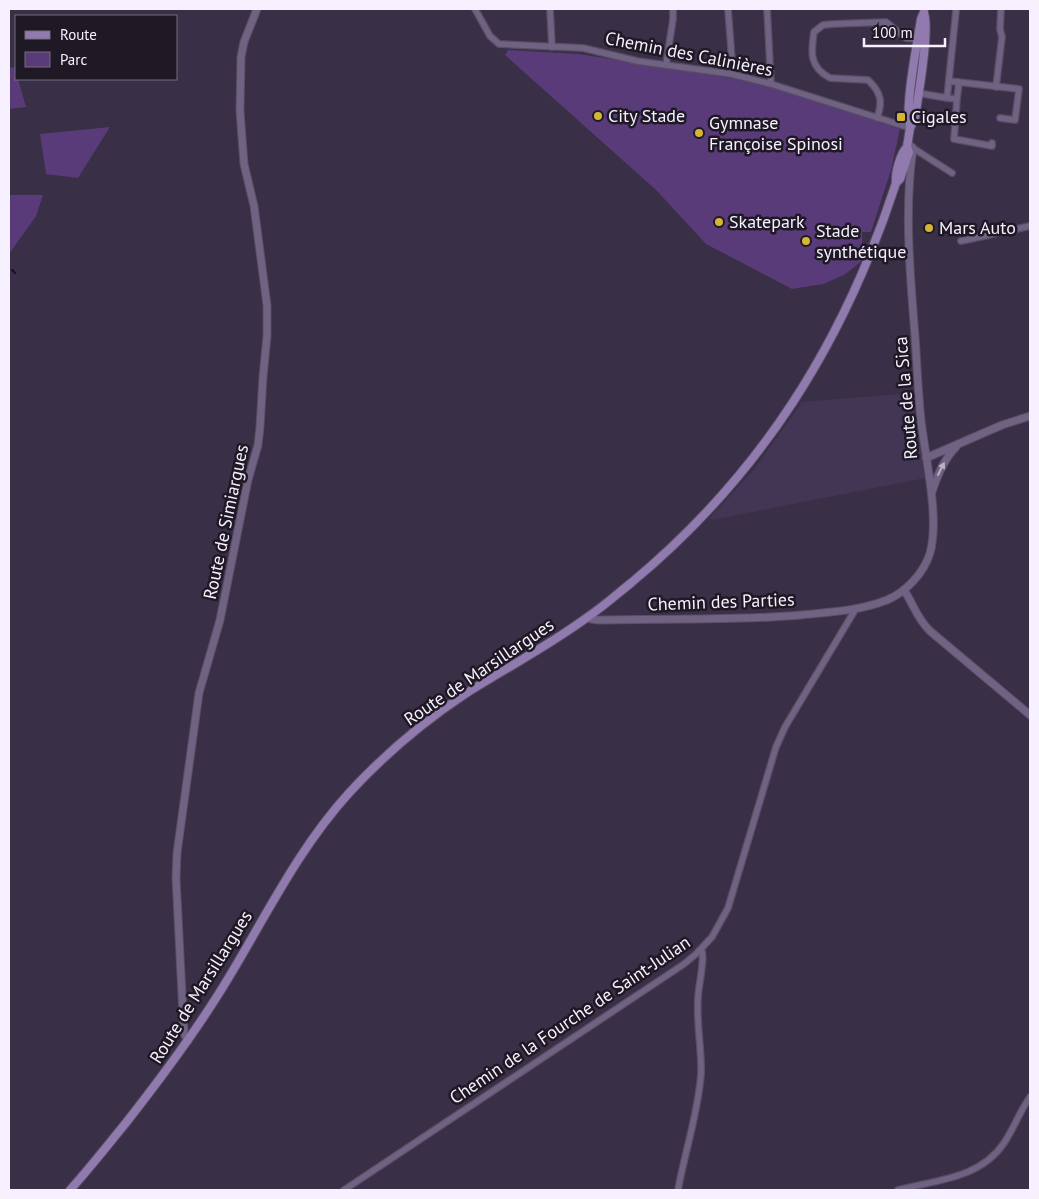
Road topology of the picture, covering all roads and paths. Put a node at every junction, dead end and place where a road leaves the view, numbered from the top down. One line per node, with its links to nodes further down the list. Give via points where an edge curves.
1 (257, 9): 38 (street, Route de Simiargues, via 241,56 240,112 244,164 254,206 266,292 267,336 260,436 197,705 176,862 184,1033)
2 (475, 9): 11 (street, Chemin des Calinières, via 490,36 499,44)
3 (550, 9): 11 (street)
4 (673, 9): 12 (street)
5 (728, 9): 13 (street)
6 (767, 9): 16 (street)
7 (1000, 9): 17 (street, via 1002,37)
8 (956, 10): 14 (street)
9 (924, 11): 10 (main road, Route de Marsillargues)
10 (921, 40): 18 (main road, Route de Marsillargues); 21 (street, via 906,38 886,22 823,25 814,32 812,60 830,78 868,80 880,94)
11 (552, 47): 12 (street, Chemin des Calinières, via 583,48)
12 (666, 65): 13 (street, Chemin des Calinières)
13 (731, 74): 16 (street, Chemin des Calinières)
14 (949, 81): 15 (street); 19 (street)
15 (959, 82): 17 (street); 20 (street)
16 (771, 84): 21 (street, Chemin des Calinières)
17 (996, 87): 22 (street, via 1019,89 1015,120)
18 (914, 92): 19 (street); 23 (main road, Route de Marsillargues, via 908,118)
19 (947, 98): 20 (street)
20 (957, 99): 24 (street, via 954,139 992,146)
21 (877, 118): 23 (street, Chemin des Calinières)
22 (1000, 118)
23 (910, 127): 25 (main road, Route de Marsillargues)
24 (992, 143)
25 (909, 146): 26 (street); 31 (street, Route de la Sica, via 908,252 920,419); 35 (main road, Route de Marsillargues, via 876,241 841,320 818,363 763,447 692,528)
26 (952, 173)
27 (1030, 226): 28 (street)
28 (961, 241)
29 (1030, 416): 30 (street)
30 (958, 445): 31 (street); 32 (street, one-way to 30, via 935,481)
31 (926, 458): 32 (street, Route de la Sica)
32 (931, 496): 33 (street, Route de la Sica, via 933,540 930,553 919,575)
33 (904, 590): 34 (street, Route de la Sica, via 888,600); 36 (street, via 921,622)
34 (855, 610): 35 (street, Chemin des Parties, via 739,618 598,620); 37 (street, Chemin de la Fourche de Saint-Julian, via 785,727 776,747 728,908 712,937)
35 (588, 617): 38 (main road, Route de Marsillargues, via 425,723 350,792 300,855)
36 (1030, 715)
37 (701, 949): 41 (street, Chemin de la Fourche de Saint-Julian, via 677,969); 42 (street, via 704,958 697,1000 700,1082)
38 (188, 1041): 40 (main road, Route de Marsillargues)
39 (1030, 1097): 43 (street, via 998,1152 977,1169)
40 (70, 1190)
41 (344, 1190)
42 (678, 1190)
43 (898, 1190)

